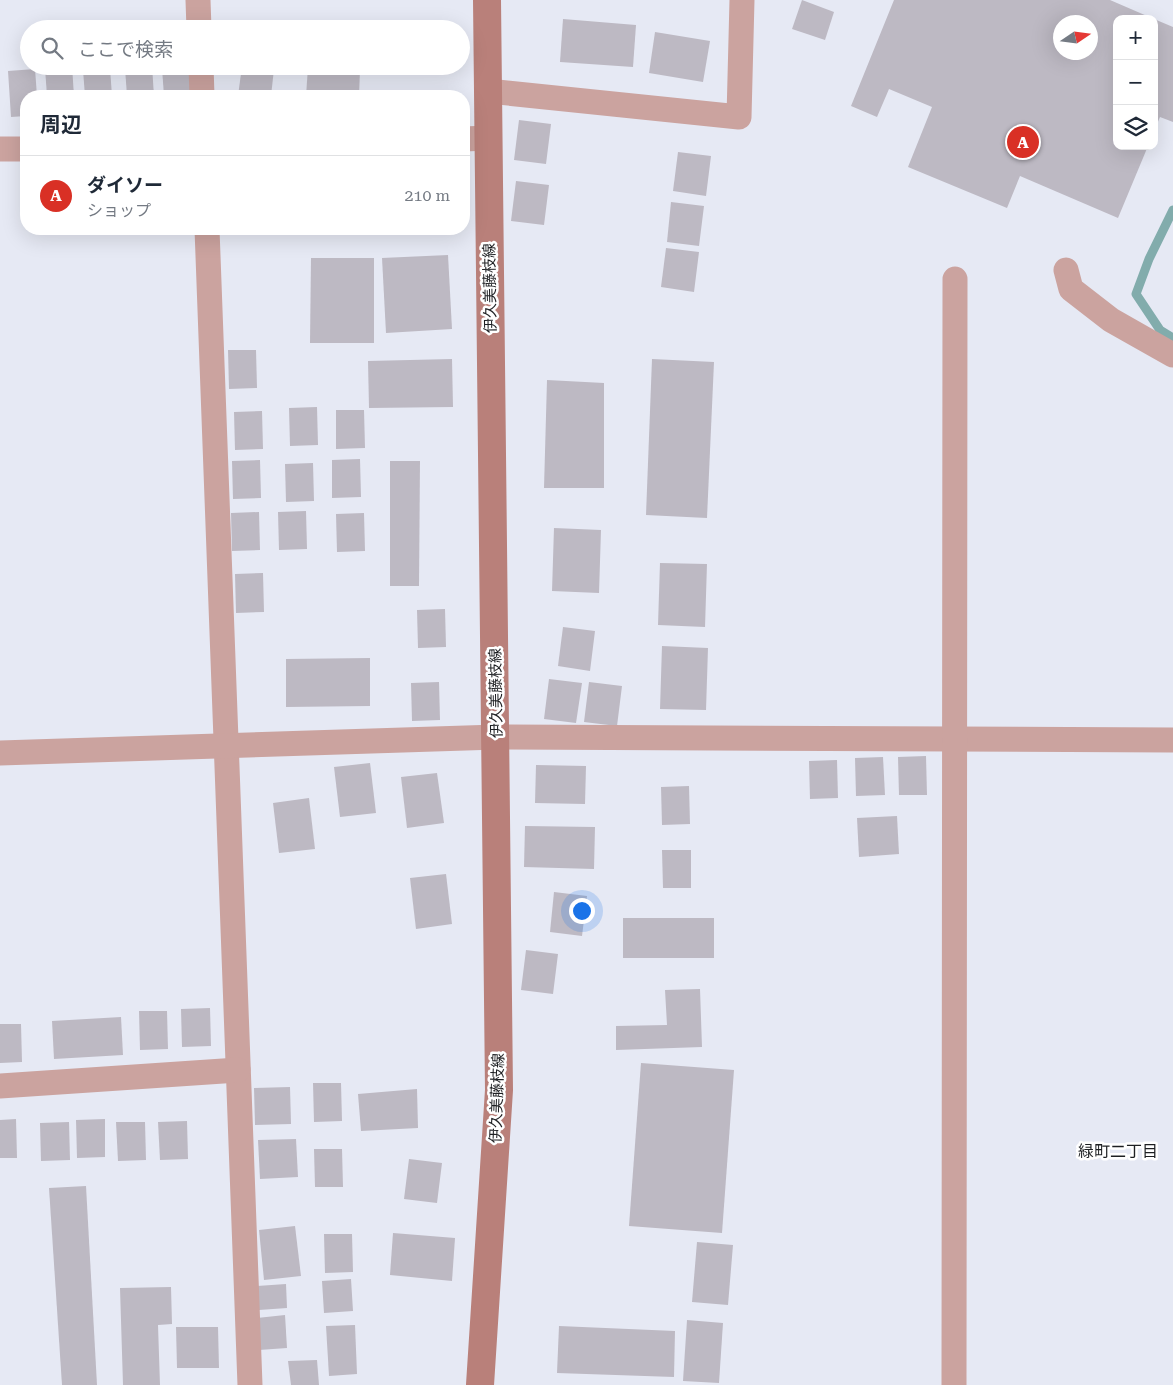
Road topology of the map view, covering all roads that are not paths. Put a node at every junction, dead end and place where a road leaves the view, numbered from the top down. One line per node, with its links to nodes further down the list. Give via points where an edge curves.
1 (198, 0): 4 (street)
2 (487, 0): 7 (main road, 伊久美藤枝線)
3 (742, 0): 7 (street, via 739,117)
4 (199, 20)
5 (201, 75): 6 (street)
6 (202, 90)
7 (488, 91): 8 (main road, 伊久美藤枝線)
8 (476, 139): 15 (main road, 伊久美藤枝線)
9 (0, 149): 10 (street)
10 (20, 149)
11 (207, 235): 18 (street)
12 (1066, 270): 14 (street, via 1071,289 1111,320)
13 (955, 279): 16 (street)
14 (1173, 355)
15 (497, 736): 16 (street); 18 (street); 23 (main road, 伊久美藤枝線, via 499,1090)
16 (955, 739): 17 (street); 24 (street)
17 (1173, 740)
18 (225, 746): 19 (street); 20 (street)
19 (0, 754)
20 (238, 1070): 21 (street); 22 (street)
21 (0, 1086)
22 (250, 1385)
23 (480, 1385)
24 (954, 1385)

